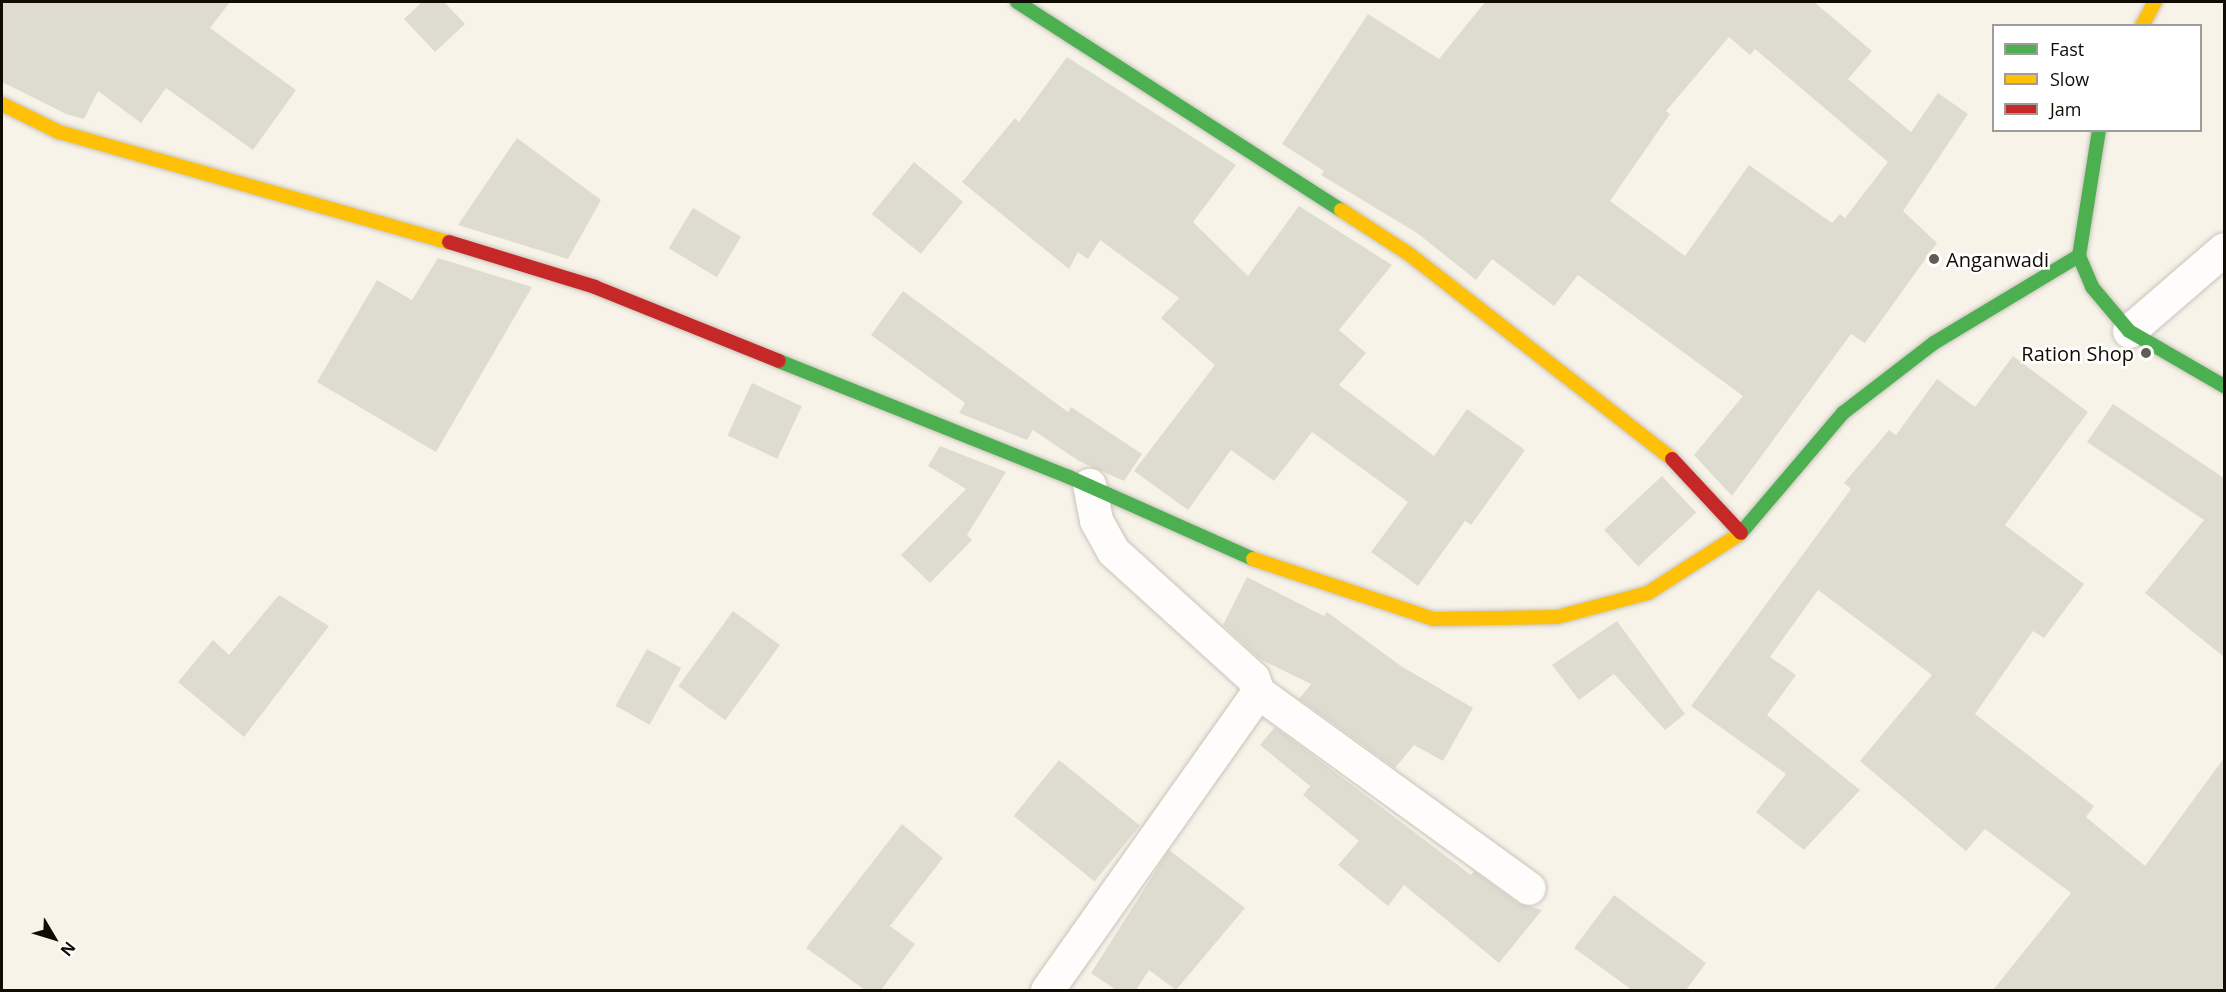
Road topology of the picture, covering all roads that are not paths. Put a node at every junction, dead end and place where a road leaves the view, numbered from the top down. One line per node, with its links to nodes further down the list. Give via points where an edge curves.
1 (1017, 2): 11 (street, via 1409,254 1673,460)
2 (2155, 2): 3 (street)
3 (2143, 24)
4 (2, 105): 10 (street, via 59,132 363,215 595,287)
5 (2099, 132): 7 (street)
6 (2224, 249): 8 (street)
7 (2079, 256): 8 (street, via 2092,287); 11 (street, via 1934,343 1843,413)
8 (2129, 331): 9 (street)
9 (2224, 386)
10 (1089, 485): 11 (street, via 1288,575 1433,619 1557,617 1648,593); 12 (street, via 1096,520 1113,551 1253,678)
11 (1741, 533)
12 (1258, 692): 13 (street); 14 (street)
13 (1530, 888)
14 (1047, 990)

